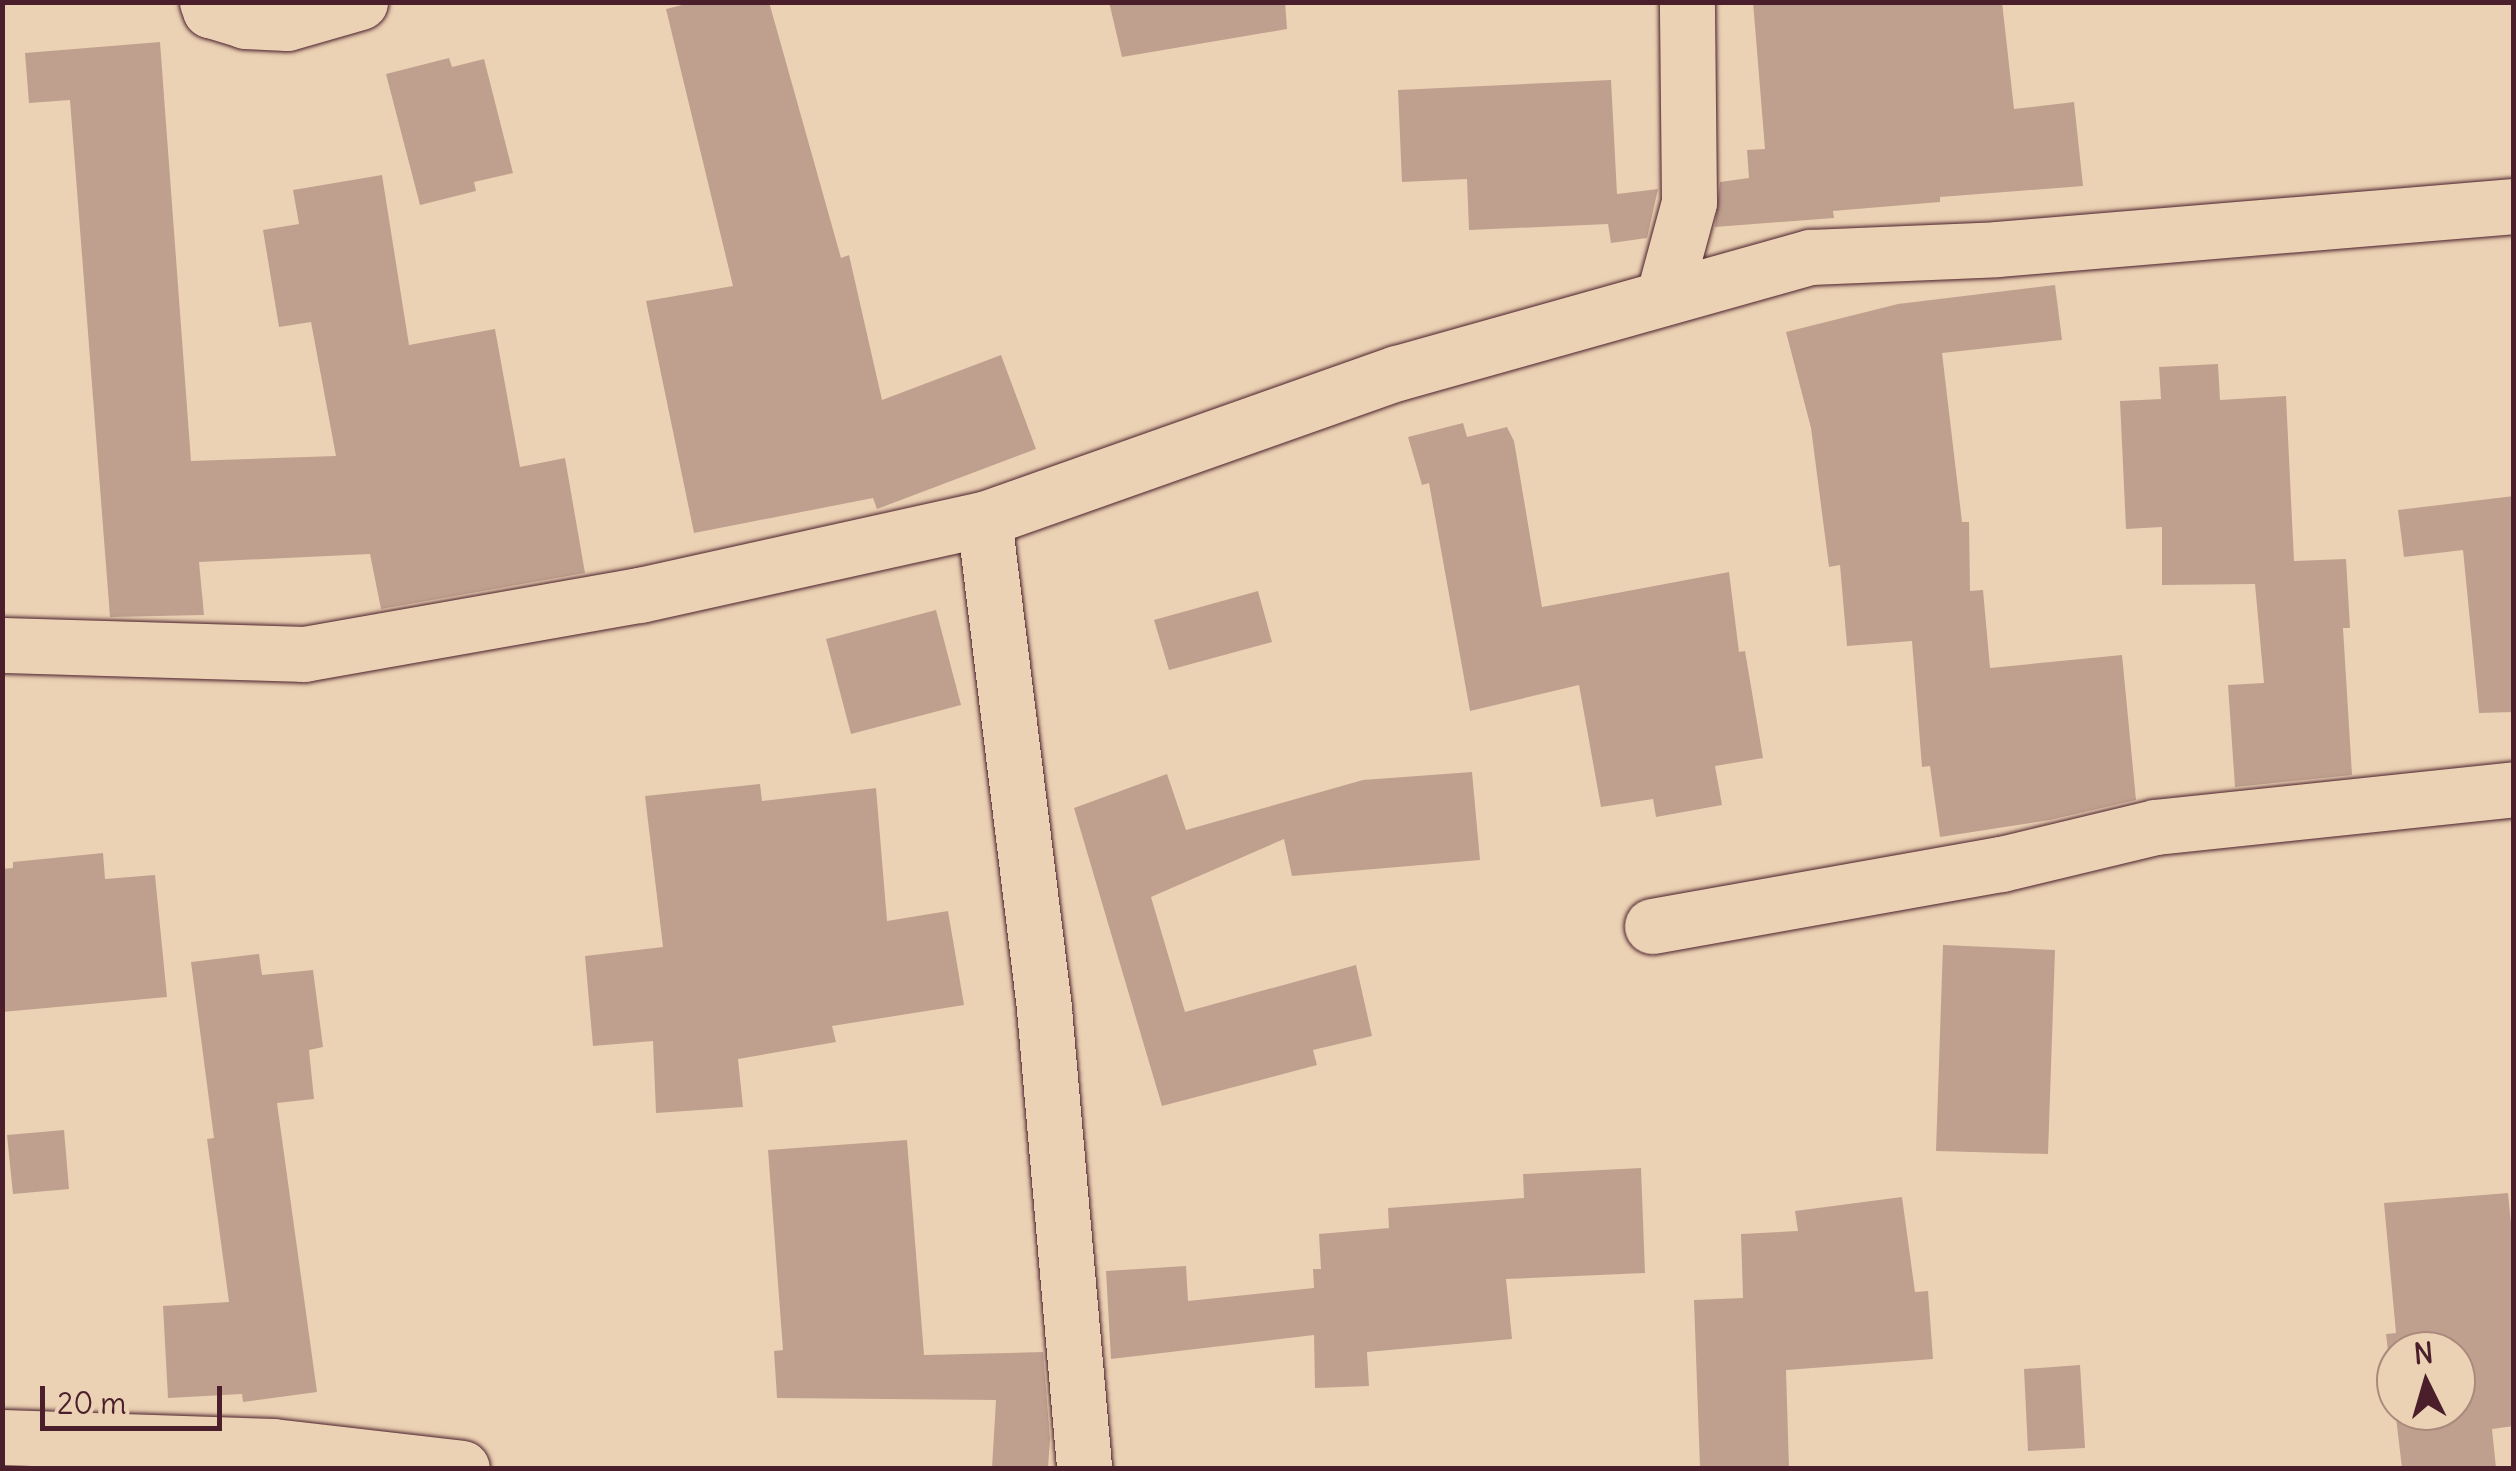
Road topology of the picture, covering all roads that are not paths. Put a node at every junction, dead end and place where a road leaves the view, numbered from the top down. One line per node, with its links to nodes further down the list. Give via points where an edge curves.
1 (207, 2): 2 (street, via 210,10 245,21 287,23)
2 (360, 2)
3 (1687, 2): 4 (street)
4 (1690, 202): 6 (street); 7 (street)
5 (2514, 206): 6 (street, via 1810,257)
6 (1748, 271): 7 (street)
7 (1663, 298): 8 (street, via 1397,373)
8 (984, 520): 9 (street, via 640,595 304,654); 14 (street, via 1044,1009)
9 (2, 645)
10 (2514, 789): 11 (street, via 2155,827 2001,864)
11 (1652, 926)
12 (2, 1437): 13 (street, via 273,1446)
13 (462, 1468)
14 (1084, 1468)

